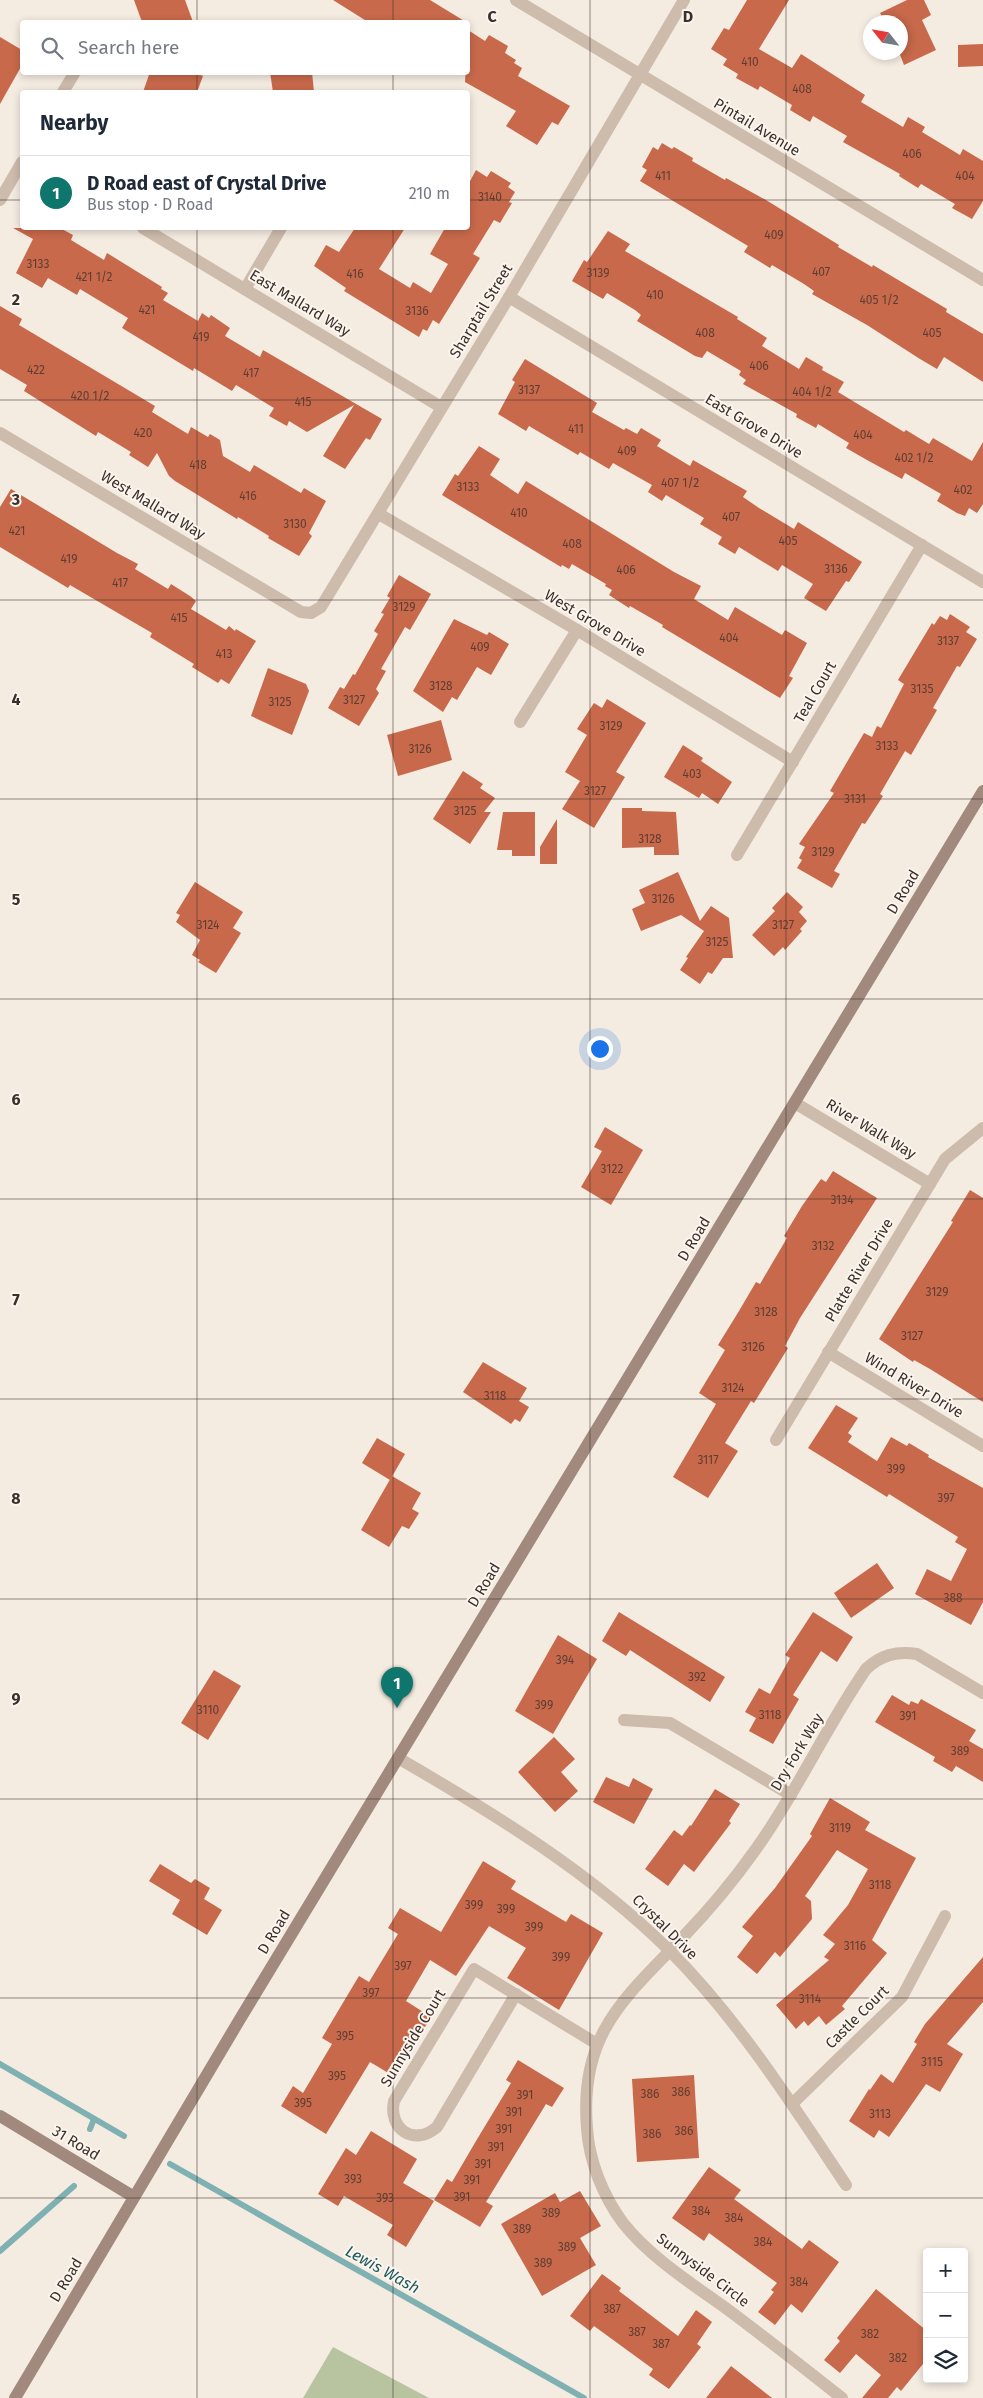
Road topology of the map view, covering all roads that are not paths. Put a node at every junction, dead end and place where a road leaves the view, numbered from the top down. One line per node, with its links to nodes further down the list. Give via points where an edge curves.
1 (516, 0): 4 (street, Pintail Avenue)
2 (684, 0): 4 (street, Sharptail Street)
3 (73, 75): 5 (street)
4 (639, 75): 10 (street, Pintail Avenue); 12 (street, Sharptail Street)
5 (65, 90)
6 (20, 165): 7 (street)
7 (0, 200)
8 (146, 230): 11 (street, East Mallard Way)
9 (280, 230): 11 (street)
10 (983, 280)
11 (245, 289): 13 (street, East Mallard Way)
12 (509, 297): 13 (street, Sharptail Street); 16 (street, East Grove Drive)
13 (441, 407): 15 (street, Sharptail Street)
14 (0, 433): 18 (street, West Mallard Way)
15 (379, 514): 18 (street, Sharptail Street, via 321,607 311,614); 19 (street, West Grove Drive)
16 (922, 545): 17 (street, East Grove Drive); 21 (street, Teal Court)
17 (983, 582)
18 (290, 605)
19 (577, 630): 20 (street); 21 (street, West Grove Drive)
20 (520, 722)
21 (793, 762): 23 (street, Teal Court)
22 (983, 791): 24 (street, D Road)
23 (737, 855)
24 (795, 1102): 26 (street, River Walk Way); 32 (street, D Road)
25 (983, 1128): 26 (street, Platte River Drive, via 945,1159)
26 (930, 1184): 27 (street, Platte River Drive)
27 (828, 1352): 28 (street, Platte River Drive); 29 (street, Wind River Drive)
28 (776, 1440)
29 (983, 1446)
30 (983, 1692): 33 (street, Dry Fork Way, via 917,1654 884,1656 874,1662 860,1679)
31 (624, 1720): 33 (street, via 670,1723)
32 (398, 1758): 35 (street, Crystal Drive, via 484,1808 614,1900); 41 (street, D Road)
33 (791, 1795): 35 (street, Dry Fork Way, via 725,1890)
34 (945, 1916): 38 (street, Castle Court, via 902,1997)
35 (669, 1951): 37 (street, Sunnyside Circle, via 633,1987); 38 (street, Crystal Drive, via 728,2017)
36 (516, 1994): 36 (street, Sunnyside Court, via 474,1969 394,2101 393,2118 404,2132 424,2135 437,2127); 37 (street, Sunnyside Court)
37 (597, 2044): 43 (street, Sunnyside Circle, via 587,2090 587,2136 600,2181 622,2221 653,2254)
38 (792, 2104): 40 (street, Crystal Drive)
39 (0, 2116): 41 (street, 31 Road)
40 (846, 2185)
41 (134, 2197): 42 (street, D Road)
42 (15, 2398)
43 (842, 2398)

